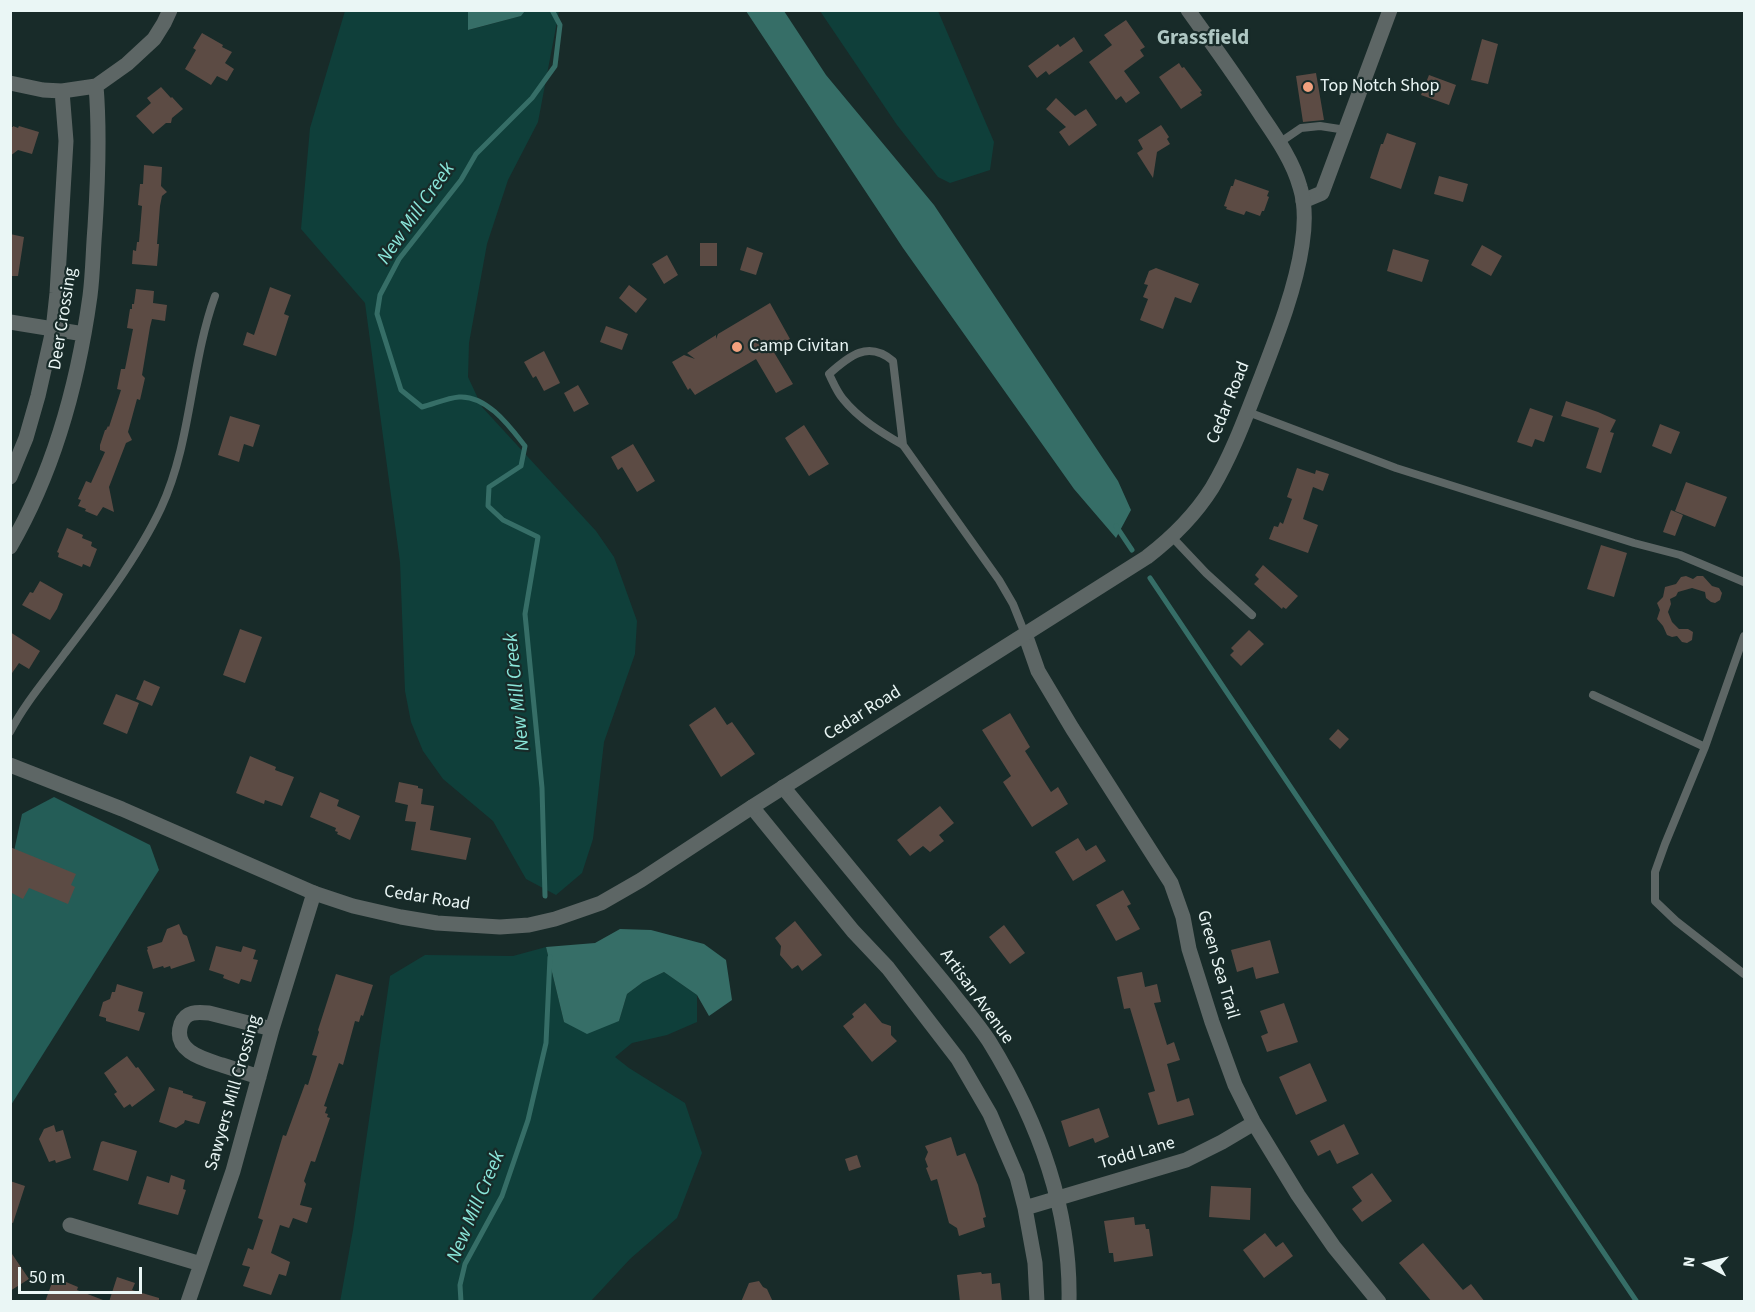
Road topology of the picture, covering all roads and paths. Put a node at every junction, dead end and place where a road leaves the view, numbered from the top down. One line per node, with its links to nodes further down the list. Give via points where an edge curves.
1 (170, 10): 5 (street, via 154,39)
2 (1188, 10): 8 (street, Cedar Road)
3 (1390, 10): 7 (street)
4 (10, 83): 6 (street)
5 (96, 86): 6 (street); 13 (street, Deer Crossing, via 96,205)
6 (62, 91): 12 (street, Deer Crossing, via 66,141)
7 (1347, 130): 8 (lane, via 1301,128); 9 (street, via 1322,194)
8 (1279, 143): 9 (street, Cedar Road, via 1292,165)
9 (1303, 201): 14 (street, Cedar Road, via 1304,230 1298,265)
10 (216, 296): 24 (lane, via 201,344 179,457 161,507 118,579)
11 (10, 322): 12 (street)
12 (52, 330): 13 (street); 16 (street, Deer Crossing, via 38,396)
13 (84, 334): 18 (street, Deer Crossing, via 68,405 49,464)
14 (1248, 412): 17 (street, Cedar Road, via 1213,486); 19 (lane, via 1396,468 1680,555)
15 (903, 445): 15 (lane, via 882,433 842,398 829,374 846,359 867,350 883,353 893,361); 21 (lane, via 999,580)
16 (10, 477)
17 (1172, 537): 20 (lane); 21 (street, Cedar Road, via 1148,557)
18 (10, 547)
19 (1744, 582)
20 (1252, 615)
21 (1025, 634): 27 (street, Cedar Road); 33 (street, Green Sea Trail, via 1038,671 1171,883 1212,1022)
22 (1744, 636): 25 (lane)
23 (1593, 695): 25 (lane)
24 (10, 732)
25 (1705, 747): 30 (lane, via 1655,872 1655,901)
26 (10, 765): 29 (street, Cedar Road)
27 (783, 787): 28 (street, Cedar Road); 34 (street, Artisan Avenue, via 988,1041 1038,1137)
28 (752, 807): 29 (street, Cedar Road, via 601,903 555,920 500,927 438,923 363,908); 35 (street, via 888,968 958,1059 1004,1144)
29 (314, 893): 31 (street, Sawyers Mill Crossing)
30 (1744, 974)
31 (272, 1029): 32 (street, Sawyers Mill Crossing); 32 (street, via 199,1012 188,1015 180,1027 180,1041 197,1058)
32 (259, 1077): 37 (street, Sawyers Mill Crossing, via 233,1171)
33 (1254, 1123): 34 (street, Todd Lane, via 1186,1160); 41 (street, Green Sea Trail, via 1334,1247)
34 (1057, 1198): 35 (street, Todd Lane); 40 (street, Artisan Avenue, via 1066,1243)
35 (1025, 1208): 39 (street)
36 (70, 1225): 37 (street)
37 (201, 1264): 38 (street, Sawyers Mill Crossing)
38 (188, 1302)
39 (1037, 1302)
40 (1070, 1302)
41 (1379, 1302)

